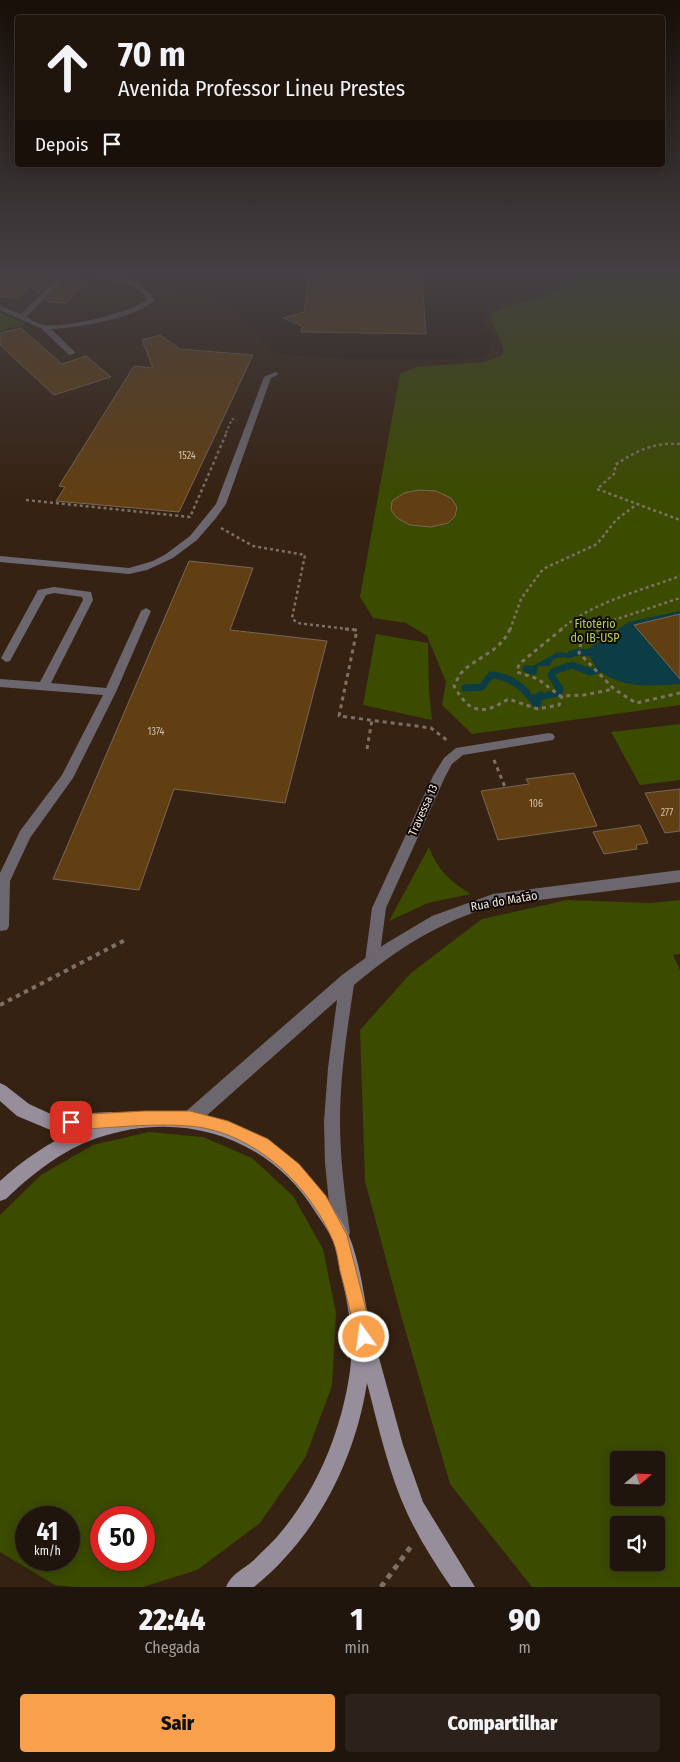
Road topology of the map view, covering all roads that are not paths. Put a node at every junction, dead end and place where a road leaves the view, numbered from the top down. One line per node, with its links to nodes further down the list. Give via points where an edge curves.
1 (69, 350): 2 (street)
2 (72, 353)
3 (275, 374): 4 (street, via 268,376 221,504 210,522 183,546 144,569 116,571)
4 (0, 559)
5 (146, 611): 9 (street)
6 (6, 658): 8 (street, via 42,592 54,590 87,594 88,600)
7 (0, 682): 8 (street)
8 (44, 685): 9 (street)
9 (110, 692): 12 (street, via 67,778 26,835 3,881)
10 (549, 737): 13 (street, Travessa 13, via 460,751 448,761 379,908)
11 (680, 876): 13 (street, Rua do Matão, via 493,900 466,907 415,931)
12 (2, 926)
13 (372, 961): 14 (street, Rua do Matão)
14 (347, 980): 17 (street, Rua do Matão); 19 (street, via 332,1122)
15 (0, 1091): 16 (main road, via 22,1110 53,1124)
16 (144, 1118): 17 (main road); 18 (main road, via 100,1128 57,1148 17,1176)
17 (190, 1119): 19 (main road, via 228,1128 263,1145 294,1169 321,1201)
18 (0, 1193)
19 (341, 1240): 20 (main road)
20 (360, 1319): 21 (main road, via 359,1373 348,1428 326,1482 294,1533 253,1576); 22 (main road, via 393,1445 415,1507)
21 (237, 1587)
22 (464, 1587)

